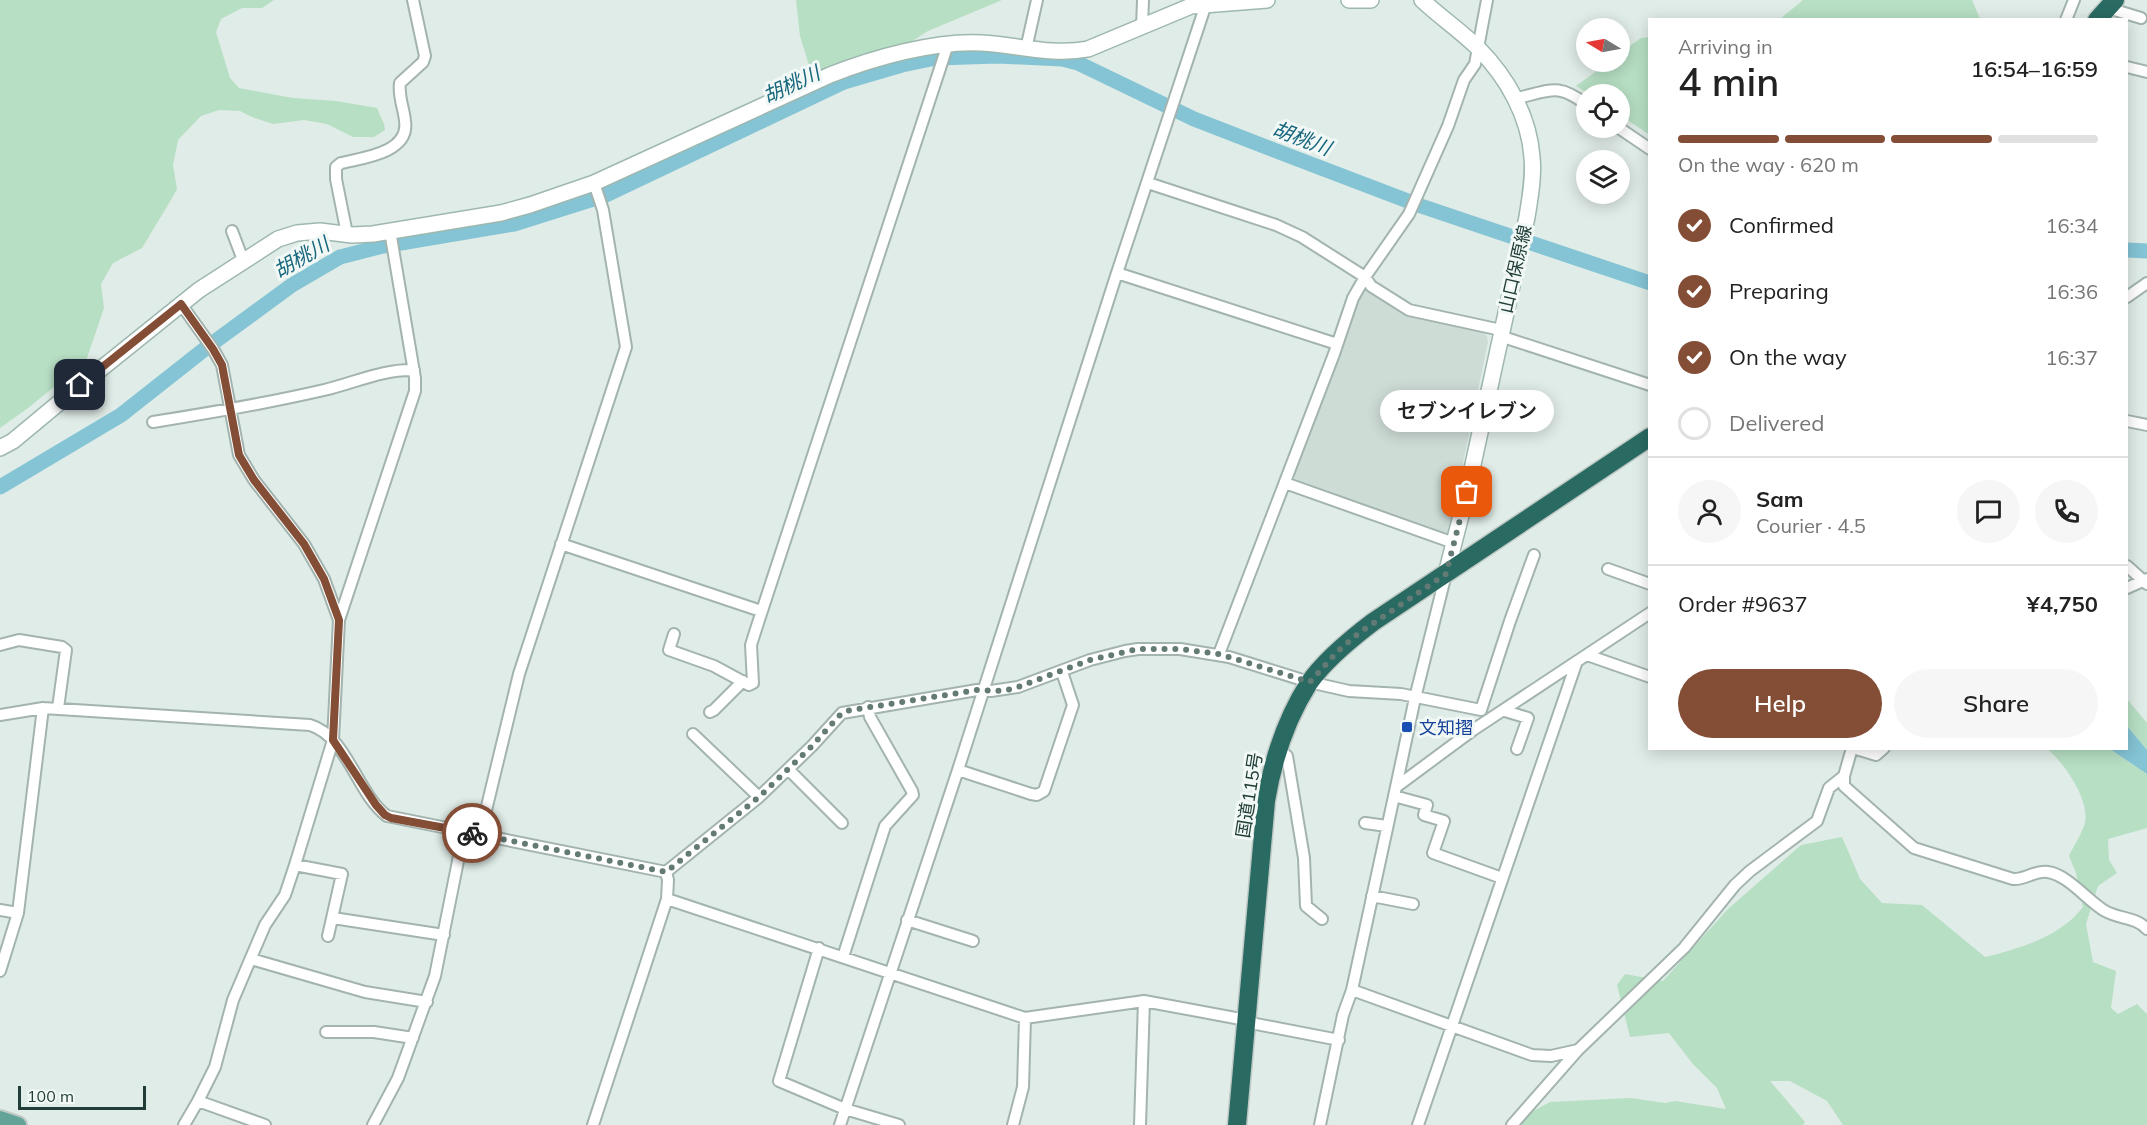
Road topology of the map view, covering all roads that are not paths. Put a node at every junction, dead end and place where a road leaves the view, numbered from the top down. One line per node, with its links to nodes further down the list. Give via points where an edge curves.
1 (413, 0): 28 (street, via 425,56 400,83 406,123 403,136 398,144 382,152 336,167)
2 (1037, 0): 17 (street)
3 (1143, 0): 14 (street)
4 (1267, 0): 10 (street)
5 (1349, 0): 6 (street)
6 (1371, 0)
7 (1422, 0): 16 (street, 山口保原線)
8 (1487, 0): 16 (street)
9 (2074, 0): 12 (street)
10 (1206, 4): 14 (street); 25 (street)
11 (2107, 9): 13 (street)
12 (2067, 18)
13 (2141, 18)
14 (1142, 27): 17 (street, via 1088,49)
15 (948, 44): 17 (street, via 984,43); 24 (street, via 830,75); 55 (street)
16 (1478, 48): 21 (street, 山口保原線); 31 (street, via 1475,64 1464,80 1416,200)
17 (1026, 50)
18 (2128, 67): 19 (street)
19 (2147, 72)
20 (1576, 97): 21 (street, via 1549,89)
21 (1517, 98): 35 (street, 山口保原線, via 1533,157 1532,187)
22 (1630, 135): 23 (street)
23 (1648, 148)
24 (594, 183): 27 (street, via 501,213); 47 (street, via 603,210 626,347)
25 (1148, 183): 30 (street); 31 (street, via 1276,225)
26 (232, 231): 29 (street)
27 (390, 231): 28 (street); 37 (street)
28 (347, 234): 29 (street, via 320,231 286,236)
29 (243, 261): 34 (street)
30 (1117, 273): 36 (street); 66 (street)
31 (1365, 277): 35 (street, via 1371,286 1409,310); 36 (street, via 1353,297)
32 (2147, 283): 33 (street)
33 (2128, 296)
34 (181, 304): 39 (street, via 219,358); 44 (street)
35 (1501, 333): 38 (street); 46 (street, 山口保原線)
36 (1337, 344): 45 (street)
37 (414, 370): 39 (street, via 397,370); 57 (street, via 414,398)
38 (1648, 384)
39 (230, 410): 41 (street); 57 (street, via 239,455 304,544 324,579)
40 (2128, 421): 42 (street)
41 (153, 422)
42 (2147, 424)
43 (1648, 438): 51 (highway, 国道115号)
44 (0, 448)
45 (1285, 483): 46 (street); 60 (street)
46 (1454, 543): 51 (street, 山口保原線)
47 (561, 544): 55 (street); 91 (street, via 519,674)
48 (1534, 555): 71 (street)
49 (2128, 567): 52 (street)
50 (1608, 569): 53 (street)
51 (1446, 574): 65 (highway, 国道115号, via 1359,633); 67 (street)
52 (2146, 582): 54 (street)
53 (1648, 583)
54 (2128, 588)
55 (761, 611): 64 (street, via 751,645 753,683)
56 (1648, 615): 61 (street)
57 (339, 620): 76 (street)
58 (674, 634): 64 (street, via 669,650)
59 (0, 645): 70 (street, via 19,640 66,650)
60 (1219, 654): 62 (street, via 1138,649 1090,660); 65 (street)
61 (1582, 658): 63 (street); 73 (street); 94 (street)
62 (1062, 672): 66 (street, via 1018,687); 83 (street, via 1073,705 1044,791 1031,794)
63 (1648, 676)
64 (743, 681): 72 (street)
65 (1310, 682): 67 (street, via 1349,691); 77 (highway, 国道115号)
66 (982, 690): 68 (street); 83 (street)
67 (1415, 698): 71 (street); 85 (street)
68 (868, 707): 82 (street, via 842,713); 108 (street, via 913,795 885,826)
69 (43, 708): 70 (street); 74 (street); 99 (street)
70 (58, 708): 76 (street, via 309,725)
71 (1481, 710): 73 (street)
72 (710, 711)
73 (1502, 712): 78 (street, via 1528,718); 85 (street, via 1442,752)
74 (0, 715)
75 (693, 734): 86 (street)
76 (333, 740): 90 (street, via 385,815); 92 (street)
77 (1278, 748): 101 (street, via 1287,756 1304,858 1306,906); 116 (highway, 国道115号, via 1266,801)
78 (1517, 749)
79 (1852, 750): 84 (street)
80 (1860, 750): 81 (street, via 1876,755)
81 (1882, 750)
82 (788, 769): 86 (street); 87 (street)
83 (958, 770): 102 (street)
84 (1844, 776): 103 (street, via 1844,786 1914,849 2013,879 2038,872 2056,874 2112,915 2137,921); 121 (street, via 1829,788 1817,822 1735,885 1684,948)
85 (1395, 792): 89 (street); 94 (street, via 1426,805 1424,814 1444,821 1434,853)
86 (759, 797): 93 (street)
87 (842, 823)
88 (1365, 823): 89 (street)
89 (1387, 826): 95 (street)
90 (464, 831): 91 (street); 104 (street)
91 (480, 835): 93 (street)
92 (296, 866): 100 (street, via 342,874); 109 (street)
93 (666, 872): 96 (street)
94 (1502, 878): 117 (street)
95 (1372, 896): 97 (street); 112 (street)
96 (667, 899): 107 (street); 129 (street)
97 (1413, 904)
98 (0, 910): 99 (street)
99 (18, 913): 110 (street)
100 (333, 918): 104 (street); 105 (street)
101 (1322, 919)
102 (907, 920): 106 (street); 111 (street)
103 (2147, 929)
104 (444, 935): 114 (street)
105 (328, 936)
106 (973, 941)
107 (819, 948): 108 (street); 123 (street, via 779,1081)
108 (843, 957): 111 (street)
109 (250, 959): 114 (street, via 365,992); 122 (street, via 228,1011 215,1067)
110 (0, 971)
111 (890, 974): 115 (street); 123 (street)
112 (1352, 990): 117 (street); 120 (street)
113 (1144, 1001): 115 (street); 116 (street); 133 (street)
114 (427, 1002): 119 (street)
115 (1024, 1018): 132 (street, via 1023,1087)
116 (1246, 1020): 120 (street); 134 (highway, 国道115号)
117 (1452, 1027): 121 (street, via 1532,1055 1551,1056); 136 (street)
118 (326, 1032): 119 (street, via 374,1032)
119 (413, 1038): 128 (street, via 398,1078)
120 (1339, 1040): 135 (street)
121 (1578, 1050): 137 (street)
122 (198, 1101): 126 (street); 127 (street)
123 (845, 1108): 130 (street); 131 (street)
124 (0, 1119): 125 (main road)
125 (18, 1125)
126 (184, 1125)
127 (265, 1125)
128 (373, 1125)
129 (593, 1125)
130 (840, 1125)
131 (899, 1125)
132 (1013, 1125)
133 (1140, 1125)
134 (1238, 1125)
135 (1320, 1125)
136 (1418, 1125)
137 (1512, 1125)

